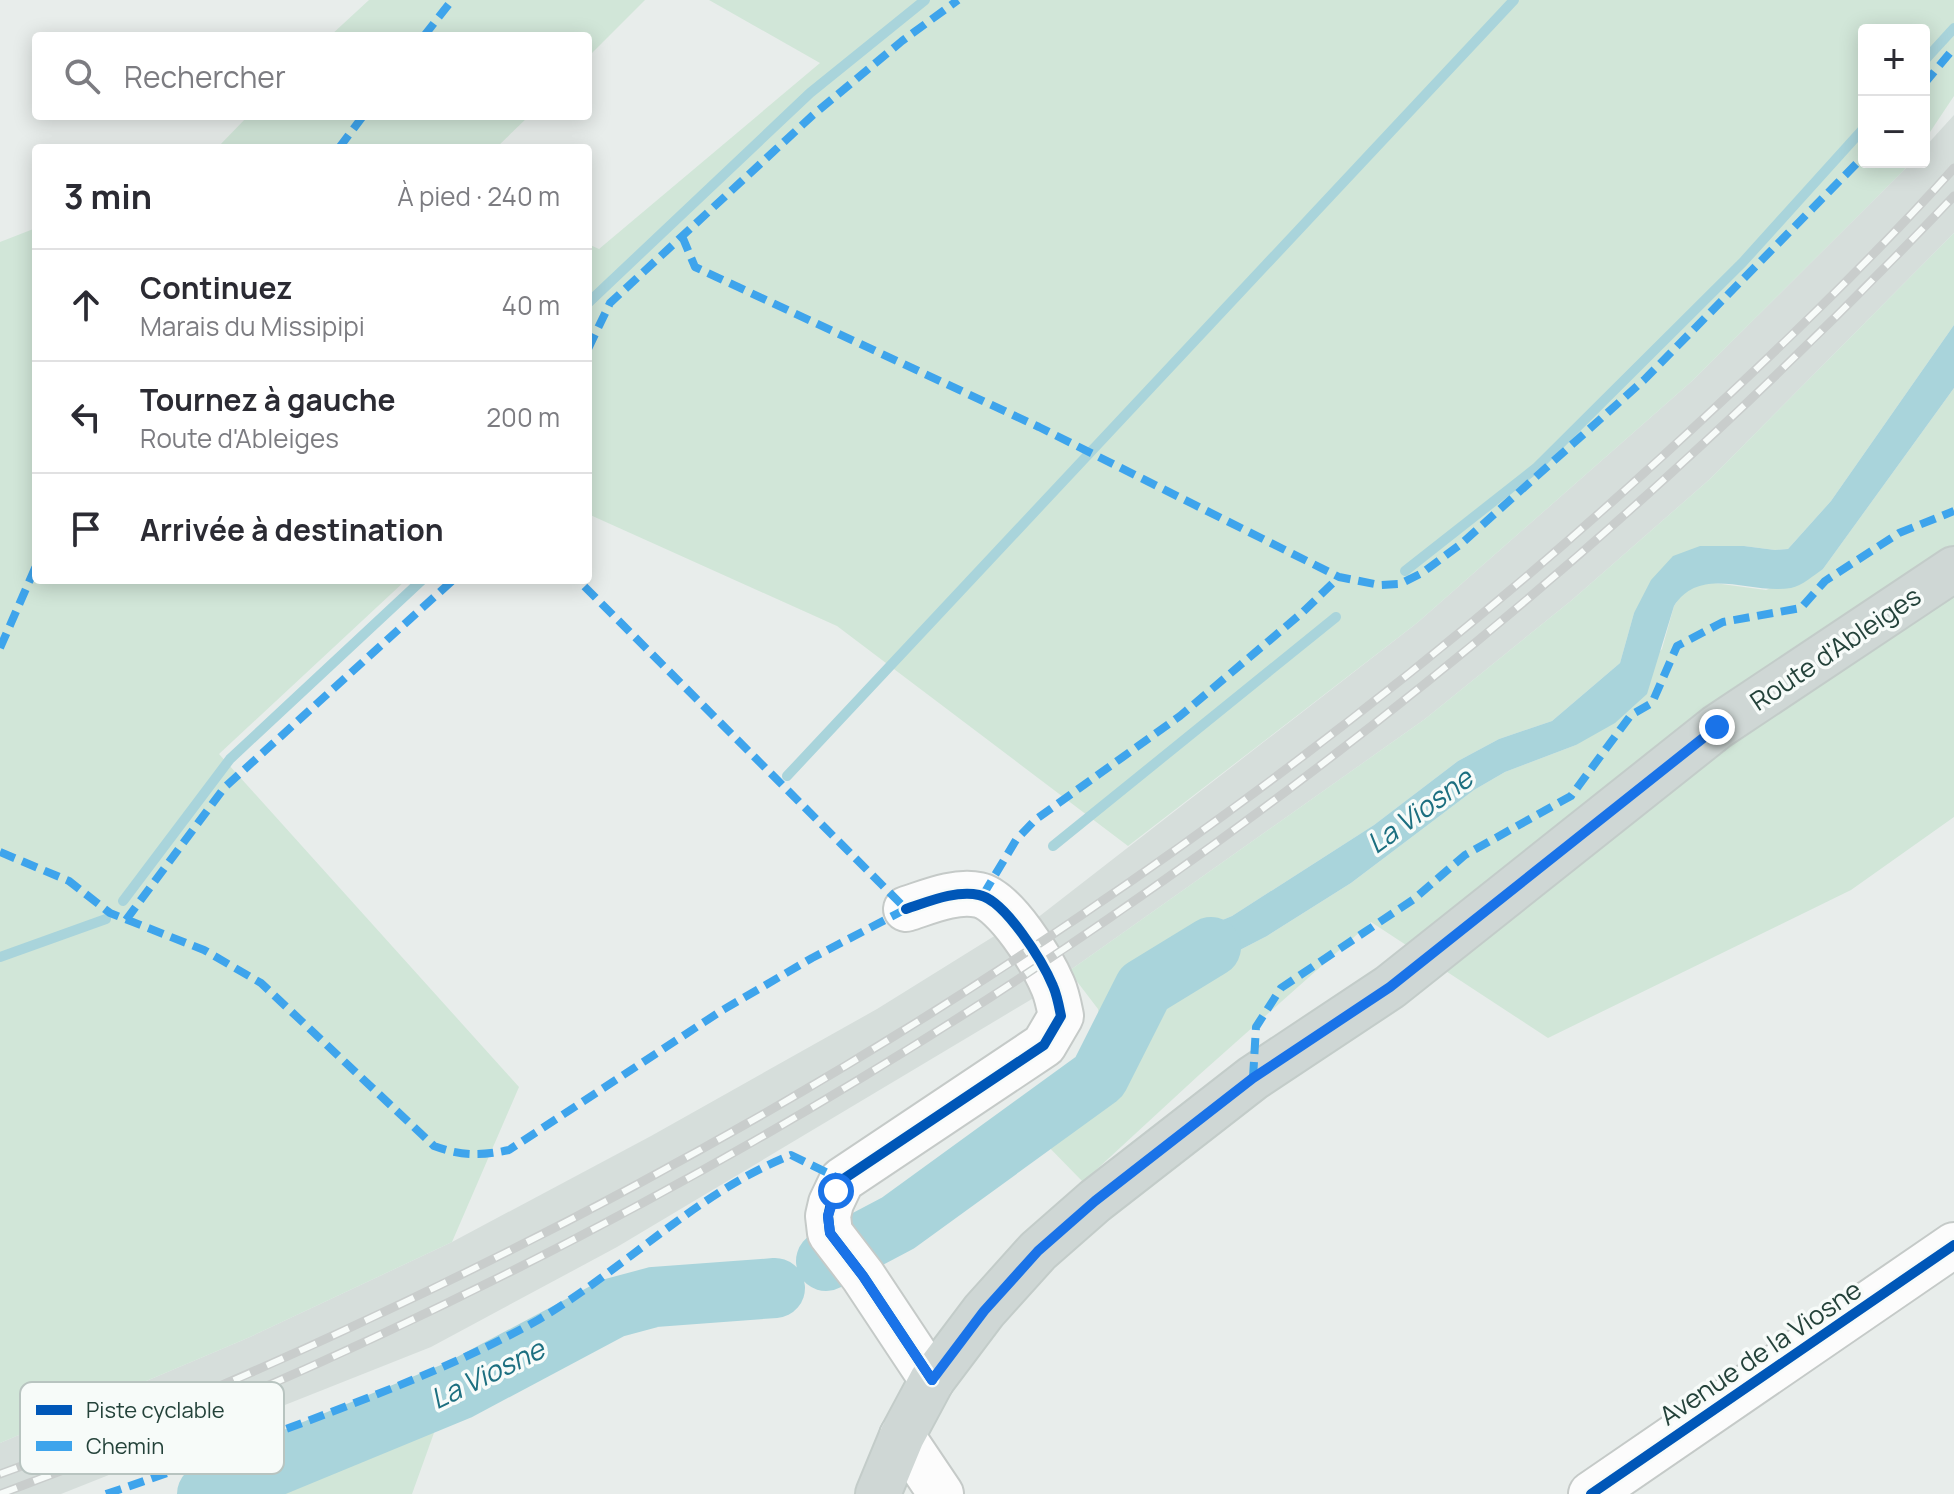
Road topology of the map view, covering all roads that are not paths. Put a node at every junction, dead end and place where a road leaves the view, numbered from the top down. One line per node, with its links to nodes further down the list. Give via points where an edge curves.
1 (1954, 569): 4 (main road, Route d'Ableiges, via 1717,727 1390,987 1253,1078 1095,1201 1038,1251)
2 (906, 909): 4 (street, via 967,893 995,903 1053,985 1061,1016 1044,1045 842,1180 831,1203 828,1216 835,1242)
3 (1954, 1245): 8 (street, Avenue de la Viosne)
4 (932, 1380): 5 (main road, Route d'Ableiges)
5 (902, 1436): 6 (main road, Route d'Ableiges); 7 (street)
6 (878, 1494)
7 (941, 1494)
8 (1591, 1494)

